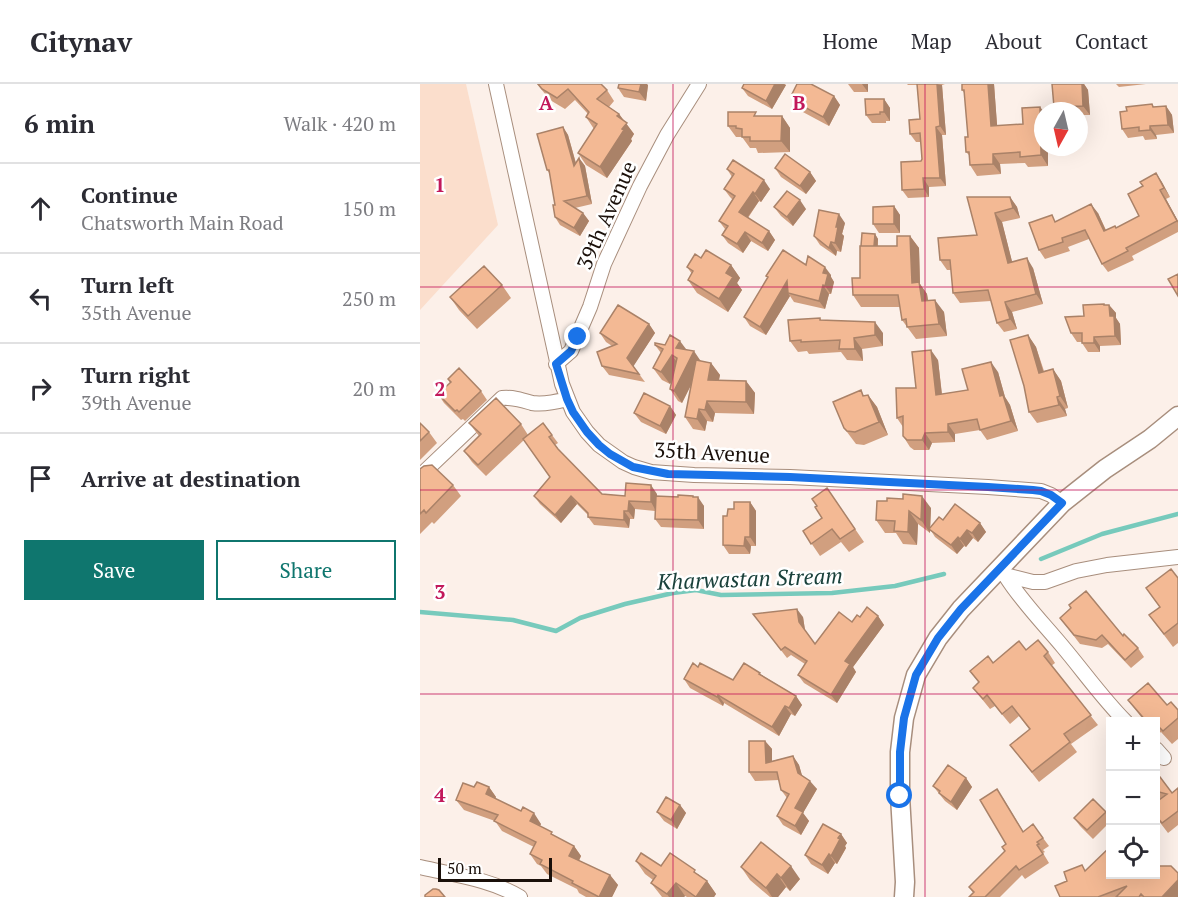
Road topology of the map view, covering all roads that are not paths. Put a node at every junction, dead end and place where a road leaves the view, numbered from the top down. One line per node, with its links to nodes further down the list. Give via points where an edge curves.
1 (496, 84): 3 (street, 35th Avenue)
2 (699, 84): 3 (street, 39th Avenue, via 640,186 604,264 571,351)
3 (556, 364): 4 (street, 35th Avenue)
4 (567, 399): 6 (street, via 534,403 502,398); 7 (street, 35th Avenue, via 599,445 623,462 651,472 988,487 1041,491)
5 (1178, 416): 7 (street)
6 (420, 476)
7 (1062, 503): 9 (street)
8 (1178, 557): 9 (street, via 1107,565 1045,582)
9 (1000, 574): 10 (street); 13 (street, via 961,609 916,675 904,718 900,752)
10 (1121, 717)
11 (420, 867): 12 (street, via 488,883)
12 (520, 897)
13 (904, 897)

